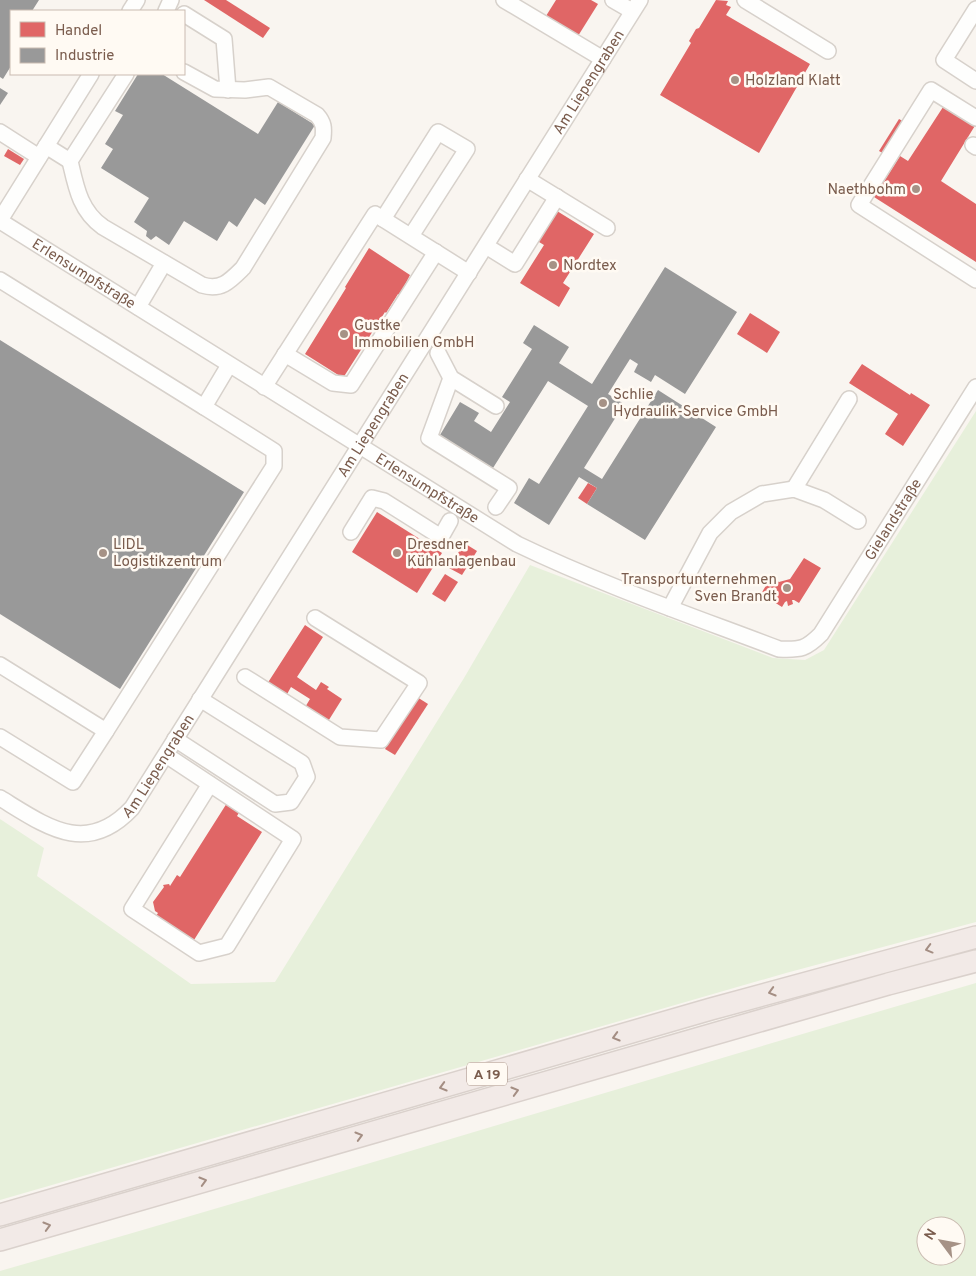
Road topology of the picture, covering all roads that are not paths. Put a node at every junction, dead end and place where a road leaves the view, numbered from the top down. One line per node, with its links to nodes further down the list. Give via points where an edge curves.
1 (504, 0): 8 (street)
2 (613, 0): 4 (street)
3 (745, 0): 7 (street)
4 (636, 6): 8 (street, Am Liepengraben)
5 (976, 9): 12 (street, via 944,60)
6 (185, 15): 13 (street, via 224,39)
7 (828, 51)
8 (603, 59): 18 (street, Am Liepengraben)
9 (185, 73): 13 (street, via 208,87)
10 (90, 75): 16 (street)
11 (125, 75): 17 (street)
12 (976, 81)
13 (228, 90): 26 (street, via 275,89 317,115 324,128 323,138 253,253 233,279 222,286 210,288)
14 (976, 118): 29 (street, via 931,90 859,205)
15 (0, 132): 16 (street)
16 (43, 151): 17 (street); 21 (street)
17 (70, 161): 26 (street, via 80,202 94,221)
18 (528, 179): 19 (street); 24 (street, Am Liepengraben)
19 (556, 197): 22 (street); 24 (street, via 515,264)
20 (383, 219): 23 (street); 23 (street, via 438,132 466,149); 32 (street, via 375,214)
21 (0, 220): 30 (street, Erlensumpfstraße)
22 (607, 228)
23 (411, 236): 25 (street)
24 (486, 246): 27 (street, Am Liepengraben)
25 (436, 252): 27 (street); 32 (street, via 351,385 333,383)
26 (164, 262): 30 (street)
27 (469, 273): 40 (street, Am Liepengraben)
28 (0, 280): 39 (street)
29 (976, 280)
30 (138, 307): 33 (street, Erlensumpfstraße)
31 (438, 353): 34 (street)
32 (285, 354): 35 (street)
33 (229, 365): 35 (street, Erlensumpfstraße); 39 (street)
34 (450, 378): 38 (street); 42 (street, via 429,438 509,488)
35 (264, 387): 40 (street, Erlensumpfstraße)
36 (976, 388): 48 (street, Gielandstraße, via 821,634)
37 (849, 399): 41 (street)
38 (496, 406)
39 (204, 407): 52 (street, via 274,451 274,466)
40 (361, 446): 46 (street, Erlensumpfstraße, via 517,544); 51 (street, Am Liepengraben)
41 (794, 489): 44 (street, via 824,500); 46 (street, via 762,494 731,512 710,533)
42 (496, 507)
43 (450, 521): 45 (street, via 440,537 384,501 372,498)
44 (858, 521)
45 (351, 532)
46 (670, 608): 48 (street, Erlensumpfstraße, via 779,649)
47 (315, 618): 50 (street, via 419,683 381,740 340,737)
48 (804, 648)
49 (0, 665): 52 (street)
50 (245, 677)
51 (200, 699): 54 (street, Am Liepengraben); 54 (street, via 302,763 307,777 291,802 275,804)
52 (106, 731): 53 (street, via 73,782)
53 (0, 737)
54 (175, 740): 55 (street, Am Liepengraben)
55 (166, 755): 56 (street); 57 (street, Am Liepengraben, via 132,808 120,821 94,833 73,834 57,830)
56 (210, 784): 56 (street, via 293,839 227,946 199,953 132,909)
57 (0, 798)
58 (976, 937): 60 (highway, A 19, one-way to 60, via 711,1009)
59 (976, 961): 61 (highway, A 19, one-way to 59)
60 (0, 1215)
61 (0, 1240)

